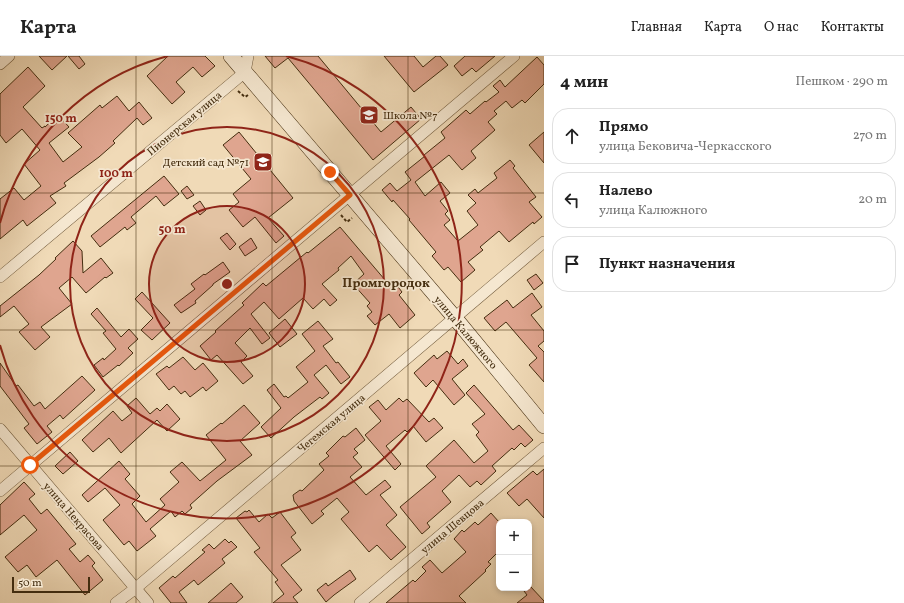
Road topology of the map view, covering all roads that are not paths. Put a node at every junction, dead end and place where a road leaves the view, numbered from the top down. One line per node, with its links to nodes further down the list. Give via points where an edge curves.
1 (9, 56): 5 (street)
2 (231, 56): 6 (street, улица Калюжного)
3 (248, 56): 6 (street)
4 (514, 56): 7 (street)
5 (0, 64)
6 (245, 72): 7 (street, улица Калюжного); 9 (street, Пионерская улица)
7 (350, 195): 10 (street, улица Калюжного); 14 (street)
8 (544, 242): 10 (street, Чегемская улица)
9 (0, 277)
10 (455, 318): 11 (street, улица Калюжного); 16 (street, Чегемская улица)
11 (544, 426)
12 (0, 429): 14 (street, улица Некрасова)
13 (544, 448): 19 (street, улица Шевцова)
14 (30, 465): 15 (street); 16 (street, улица Некрасова)
15 (0, 491)
16 (136, 588): 17 (street, Чегемская улица); 18 (street, улица Некрасова)
17 (116, 603)
18 (148, 603)
19 (360, 603)

